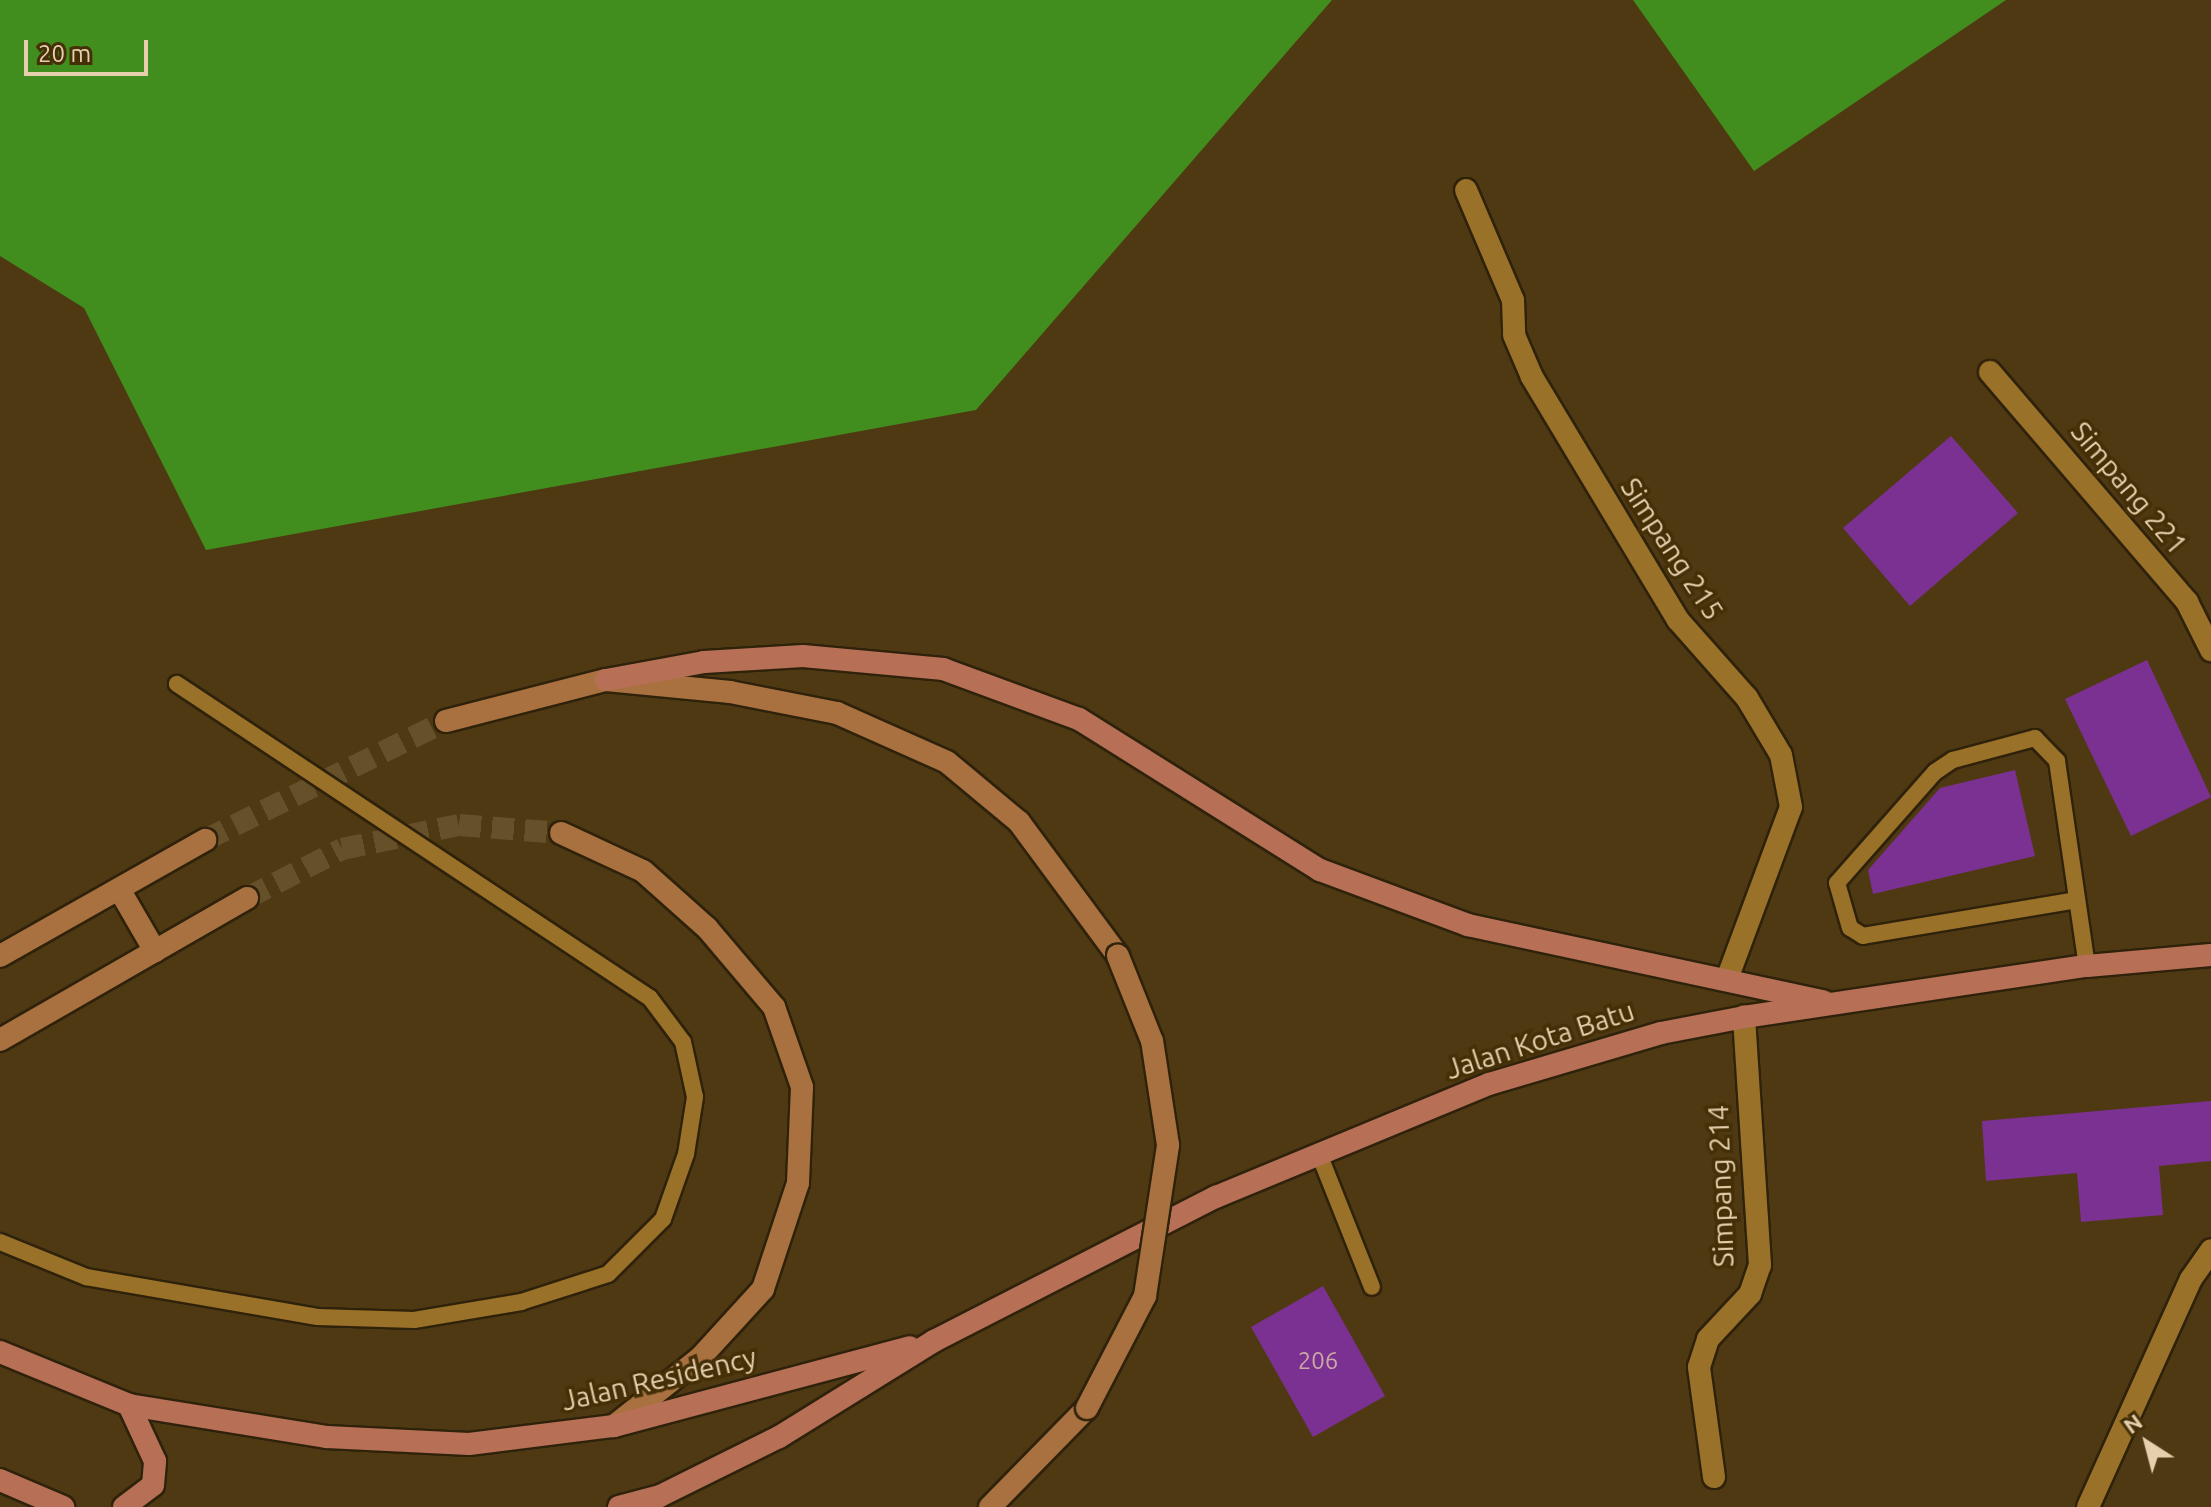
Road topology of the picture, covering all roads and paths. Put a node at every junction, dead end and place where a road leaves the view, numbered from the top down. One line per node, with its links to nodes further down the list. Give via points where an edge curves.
1 (1466, 190): 16 (street, Simpang 215, via 1513,300 1514,335 1532,377 1678,620 1747,698 1781,755 1791,807)
2 (1990, 372): 3 (street, Simpang 221, via 2187,602)
3 (2211, 650)
4 (606, 680): 6 (main road); 16 (main road, via 704,662 803,656 943,669 1079,719 1320,870 1468,925); 33 (main road, bridge, via 730,692 837,713 947,762 1019,822 1118,956 1152,1041 1168,1145 1145,1296 1087,1408)
5 (177, 684): 21 (lane, via 650,998 683,1042 695,1097 686,1154 663,1219 608,1274 521,1302 414,1320 318,1317 86,1277)
6 (446, 721)
7 (561, 833): 27 (main road, via 643,871 707,928 774,1007 802,1087 798,1183 763,1289 700,1358)
8 (205, 840): 9 (main road)
9 (119, 889): 12 (main road); 14 (main road)
10 (247, 898): 12 (main road)
11 (2077, 900): 11 (lane, via 2057,761 2035,738 1953,760 1935,772 1837,883 1850,928 1863,936); 15 (lane)
12 (155, 951): 19 (main road)
13 (2211, 955): 15 (main road, Jalan Kota Batu)
14 (1, 956)
15 (2087, 966): 17 (main road, Jalan Kota Batu)
16 (1727, 979): 17 (main road)
17 (1835, 1004): 18 (main road, Jalan Kota Batu)
18 (1744, 1017): 20 (main road, Jalan Kota Batu, via 1661,1033 1489,1084); 28 (street, Simpang 214, via 1760,1265 1750,1294 1708,1339 1699,1367)
19 (0, 1040)
20 (1319, 1154): 23 (lane); 24 (main road, Jalan Kota Batu, via 1216,1197)
21 (0, 1242)
22 (2211, 1250): 34 (street)
23 (1372, 1287)
24 (934, 1341): 27 (main road, Jalan Residency); 32 (main road, via 779,1437 660,1496)
25 (0, 1352): 26 (main road, Jalan Residency)
26 (129, 1405): 27 (main road, Jalan Residency, via 327,1437 453,1443); 31 (main road, via 155,1461 153,1485)
27 (614, 1426)
28 (1714, 1477)
29 (0, 1480): 30 (main road)
30 (63, 1507)
31 (124, 1507)
32 (619, 1507)
33 (990, 1507)
34 (2088, 1507)

